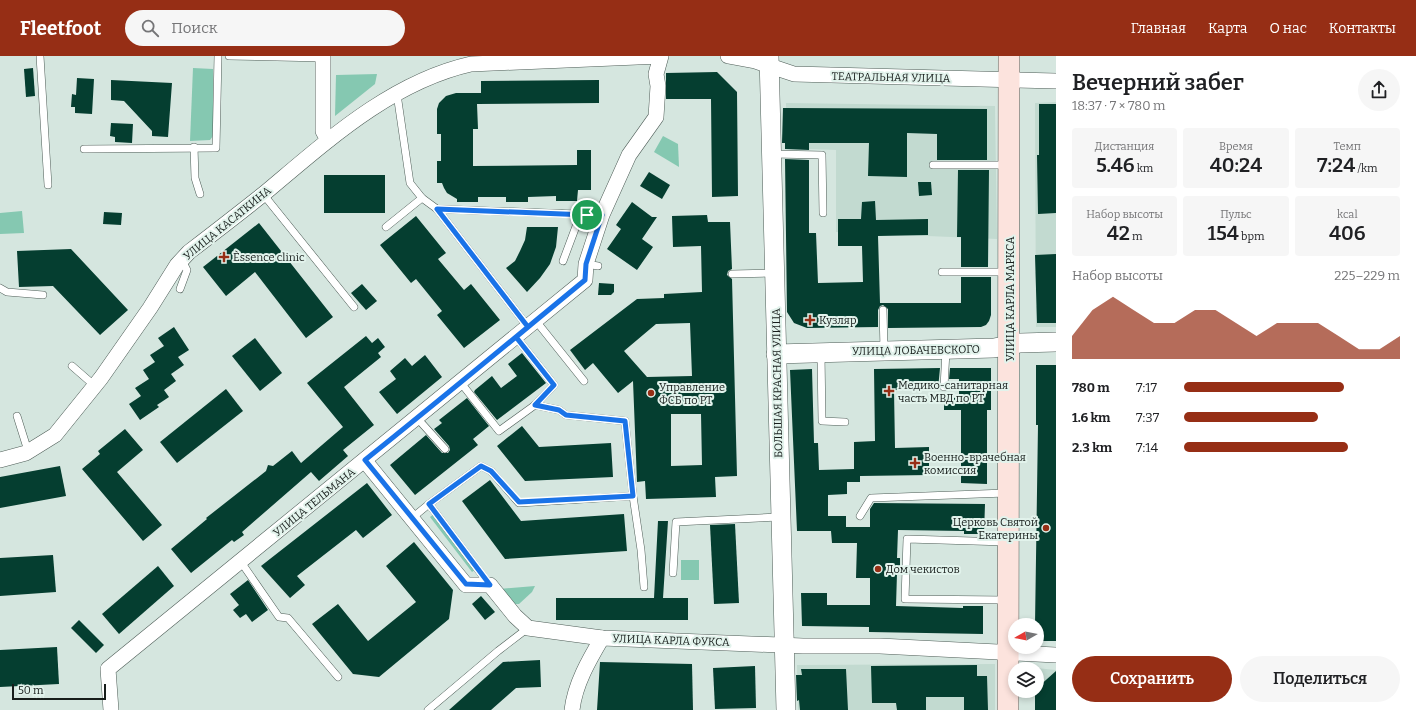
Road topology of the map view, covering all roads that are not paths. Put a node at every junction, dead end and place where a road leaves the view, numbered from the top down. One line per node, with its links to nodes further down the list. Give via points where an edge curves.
1 (40, 56): 19 (lane)
2 (218, 56): 14 (lane, via 216,148)
3 (229, 56): 8 (lane, via 307,59)
4 (661, 56): 12 (street, via 470,64 456,67); 25 (street, УЛИЦА ТЕЛЬМАНА, via 656,74 656,117)
5 (728, 56): 9 (street, ТЕАТРАЛЬНАЯ УЛИЦА)
6 (1010, 56): 10 (main road, УЛИЦА КАРЛА МАРКСА)
7 (1022, 56): 10 (main road, УЛИЦА КАРЛА МАРКСА)
8 (323, 57): 13 (street, via 323,131)
9 (769, 61): 10 (street, ТЕАТРАЛЬНАЯ УЛИЦА, via 794,74); 16 (street, БОЛЬШАЯ КРАСНАЯ УЛИЦА)
10 (1016, 80): 11 (street, ТЕАТРАЛЬНАЯ УЛИЦА); 18 (main road, УЛИЦА КАРЛА МАРКСА); 41 (main road, УЛИЦА КАРЛА МАРКСА)
11 (1056, 81)
12 (397, 92): 13 (street); 22 (lane, via 410,183)
13 (328, 140): 21 (street, УЛИЦА КАСАТКИНА)
14 (194, 147): 15 (lane); 20 (lane, via 195,178)
15 (84, 149)
16 (771, 154): 24 (lane, via 822,155); 31 (street, БОЛЬШАЯ КРАСНАЯ УЛИЦА)
17 (933, 165): 18 (lane)
18 (1010, 166): 30 (main road, УЛИЦА КАРЛА МАРКСА)
19 (48, 185)
20 (200, 194)
21 (263, 194): 27 (street, УЛИЦА КАСАТКИНА); 36 (lane)
22 (422, 198): 23 (lane); 26 (lane)
23 (437, 209): 25 (lane); 38 (lane)
24 (823, 213)
25 (595, 215): 28 (lane, via 578,221); 38 (street, УЛИЦА ТЕЛЬМАНА, via 592,265 585,280)
26 (386, 227)
27 (182, 259): 34 (lane, via 187,270); 49 (street, УЛИЦА КАСАТКИНА)
28 (563, 261)
29 (942, 272): 30 (lane)
30 (1010, 272): 41 (main road, УЛИЦА КАРЛА МАРКСА)
31 (774, 273): 32 (lane); 45 (street, БОЛЬШАЯ КРАСНАЯ УЛИЦА)
32 (732, 274)
33 (0, 288): 35 (lane, via 7,292)
34 (180, 289)
35 (43, 295)
36 (354, 307)
37 (883, 310): 42 (lane)
38 (532, 324): 39 (street, УЛИЦА ТЕЛЬМАНА); 47 (lane)
39 (516, 337): 48 (street, УЛИЦА ТЕЛЬМАНА); 51 (lane, via 554,385)
40 (1056, 342): 41 (street, УЛИЦА ЛОБАЧЕВСКОГО)
41 (1015, 345): 43 (street, УЛИЦА ЛОБАЧЕВСКОГО); 59 (main road, УЛИЦА КАРЛА МАРКСА); 71 (main road, УЛИЦА КАРЛА МАРКСА)
42 (884, 350): 43 (street, УЛИЦА ЛОБАЧЕВСКОГО); 44 (street, УЛИЦА ЛОБАЧЕВСКОГО)
43 (946, 350): 50 (lane)
44 (820, 351): 45 (street, УЛИЦА ЛОБАЧЕВСКОГО); 54 (lane, via 822,421)
45 (776, 354): 63 (street, БОЛЬШАЯ КРАСНАЯ УЛИЦА)
46 (72, 366): 49 (lane)
47 (584, 381)
48 (461, 383): 51 (lane, via 499,431); 53 (street, УЛИЦА ТЕЛЬМАНА)
49 (95, 386): 56 (street, УЛИЦА КАСАТКИНА, via 54,435)
50 (944, 387)
51 (535, 405): 60 (lane, via 559,410 566,415 625,421)
52 (17, 416): 56 (lane)
53 (417, 418): 55 (lane); 58 (street, УЛИЦА ТЕЛЬМАНА)
54 (845, 422)
55 (444, 449)
56 (28, 451): 57 (street, УЛИЦА КАСАТКИНА)
57 (0, 460)
58 (365, 460): 64 (street); 66 (street, УЛИЦА ТЕЛЬМАНА)
59 (1009, 493): 62 (lane, via 871,498); 65 (main road, УЛИЦА КАРЛА МАРКСА)
60 (633, 496): 61 (lane, via 519,502 491,471 481,466); 69 (lane)
61 (429, 504): 64 (lane); 68 (lane)
62 (860, 516)
63 (781, 517): 67 (lane, via 676,522); 74 (street, БОЛЬШАЯ КРАСНАЯ УЛИЦА)
64 (412, 518): 68 (street, via 466,584)
65 (1009, 542): 70 (main road, УЛИЦА КАРЛА МАРКСА); 70 (lane, via 907,539 906,547 906,599)
66 (240, 562): 77 (lane, via 279,617 288,618); 79 (street, УЛИЦА ТЕЛЬМАНА, via 108,669)
67 (673, 573)
68 (490, 585): 72 (street, via 514,616)
69 (644, 587)
70 (1008, 600): 75 (main road, УЛИЦА КАРЛА МАРКСА)
71 (1020, 618)
72 (528, 628): 73 (street, УЛИЦА КАРЛА ФУКСА); 80 (lane)
73 (602, 638): 74 (street, УЛИЦА КАРЛА ФУКСА); 81 (street, via 587,663 573,700)
74 (784, 645): 75 (street, УЛИЦА КАРЛА ФУКСА, via 880,646); 82 (street, БОЛЬШАЯ КРАСНАЯ УЛИЦА)
75 (1017, 655): 76 (street, УЛИЦА КАРЛА ФУКСА); 83 (main road, УЛИЦА КАРЛА МАРКСА)
76 (1056, 655)
77 (338, 677)
78 (1019, 698): 84 (main road)
79 (111, 710)
80 (428, 710)
81 (572, 710)
82 (786, 710)
83 (1008, 710)
84 (1019, 710)

